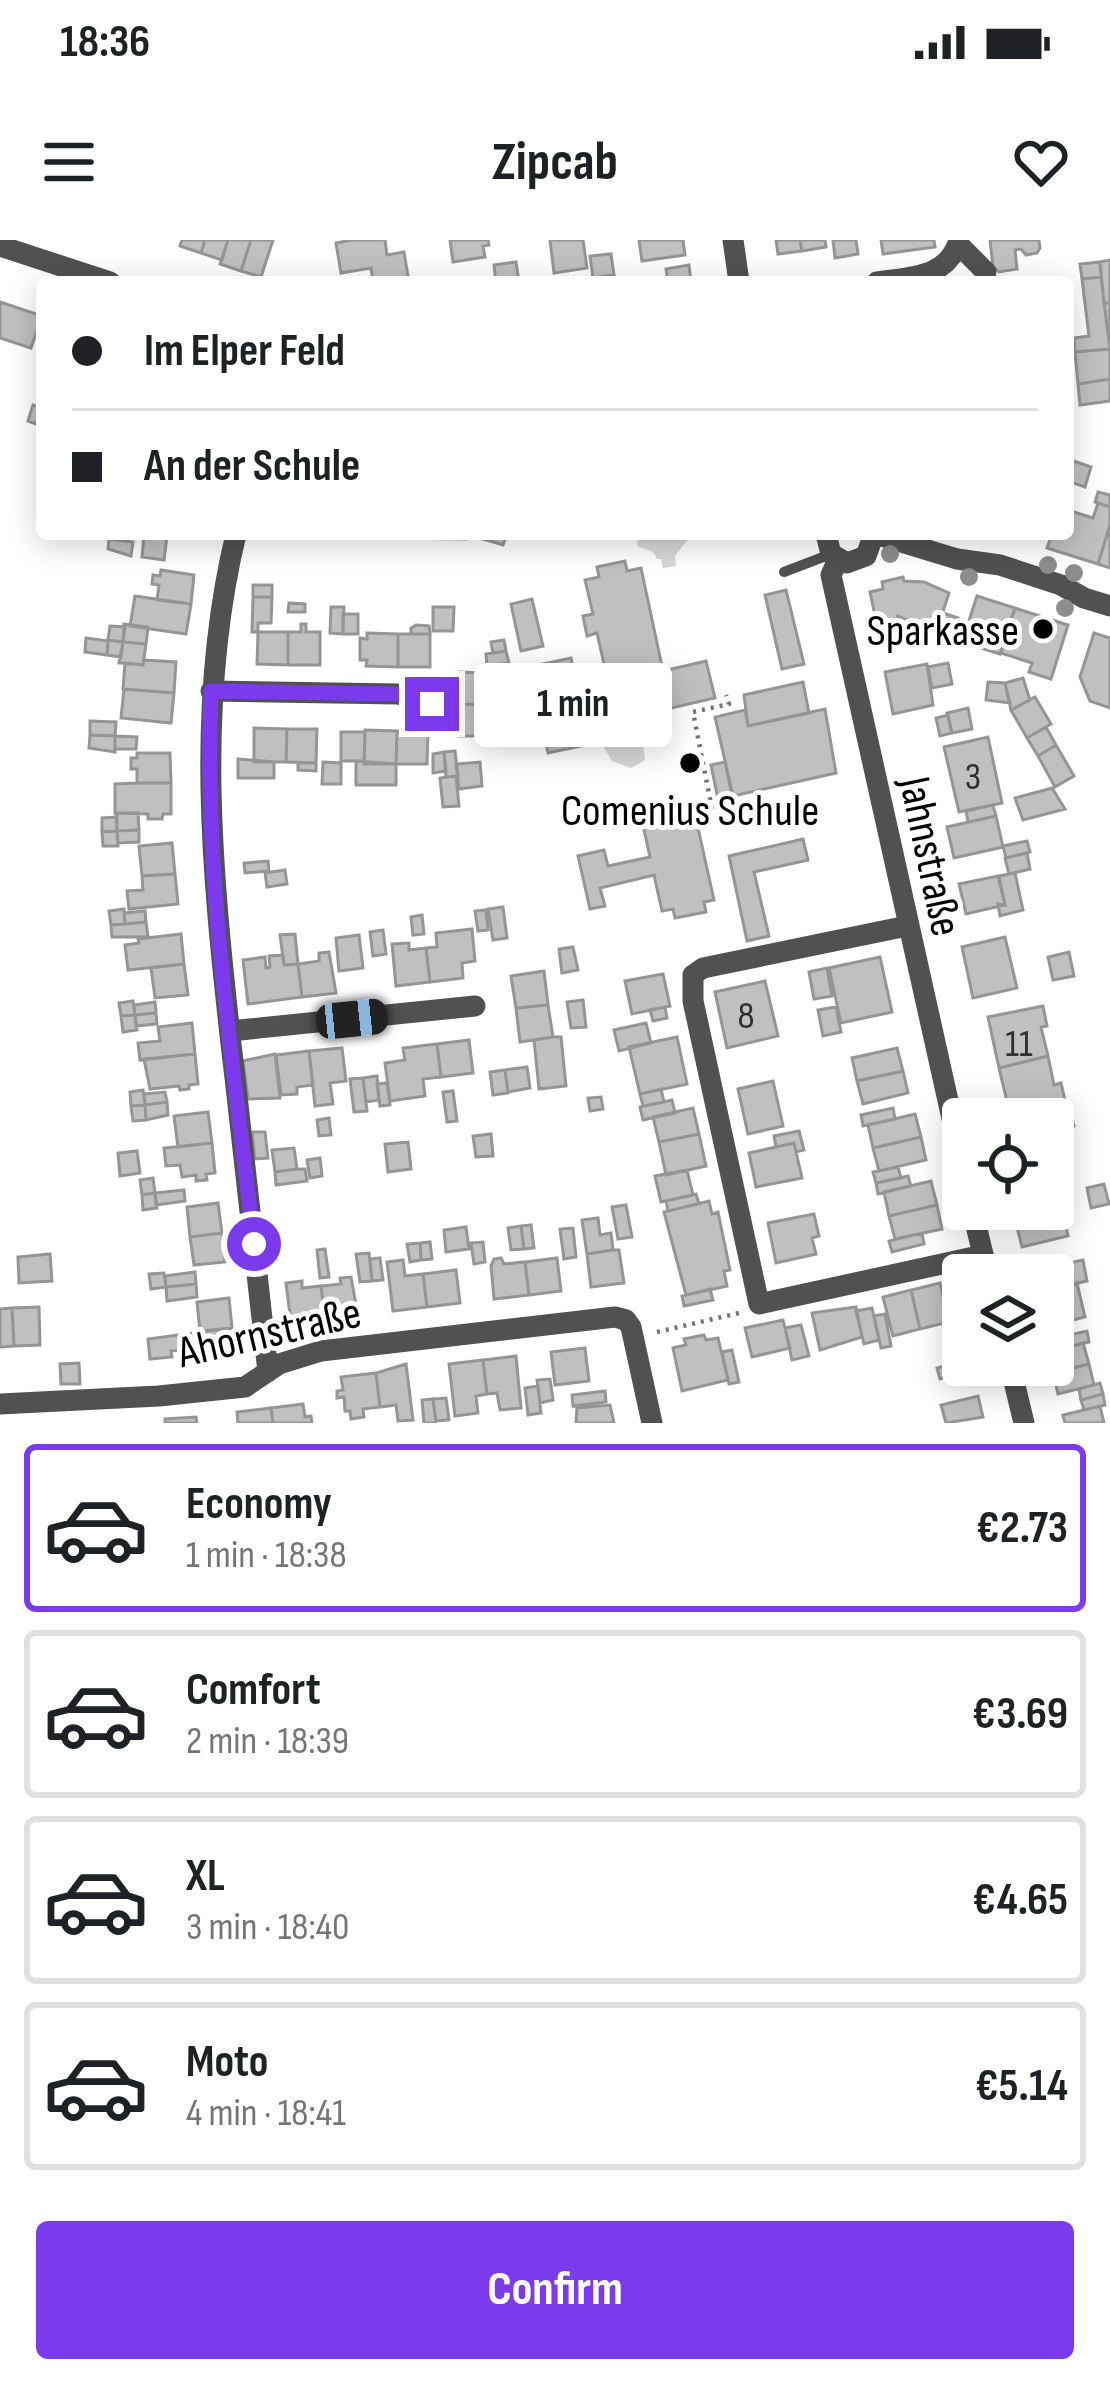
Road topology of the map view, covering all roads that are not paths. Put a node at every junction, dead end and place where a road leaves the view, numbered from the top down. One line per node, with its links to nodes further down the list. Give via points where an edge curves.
1 (733, 240): 6 (street)
2 (959, 243): 4 (street); 7 (street, via 950,262)
3 (0, 246): 5 (street)
4 (986, 272)
5 (92, 276)
6 (738, 276)
7 (920, 276)
8 (235, 540): 14 (street)
9 (873, 540): 11 (street, via 856,562)
10 (895, 540): 13 (street, via 1000,565)
11 (831, 550): 12 (lane); 16 (street, Jahnstraße)
12 (784, 572)
13 (1110, 606)
14 (211, 691): 15 (street, via 398,694); 18 (street, via 216,907)
15 (432, 704)
16 (907, 926): 19 (street, Jahnstraße); 20 (street, via 703,968 693,975 693,1001 759,1304)
17 (475, 1006): 18 (street)
18 (230, 1031): 21 (street)
19 (947, 1098)
20 (942, 1272)
21 (268, 1372): 23 (street, Ahornstraße, via 245,1387); 24 (street, Ahornstraße, via 321,1351 604,1317 630,1328)
22 (1015, 1386): 25 (street)
23 (0, 1404)
24 (652, 1423)
25 (1024, 1423)

